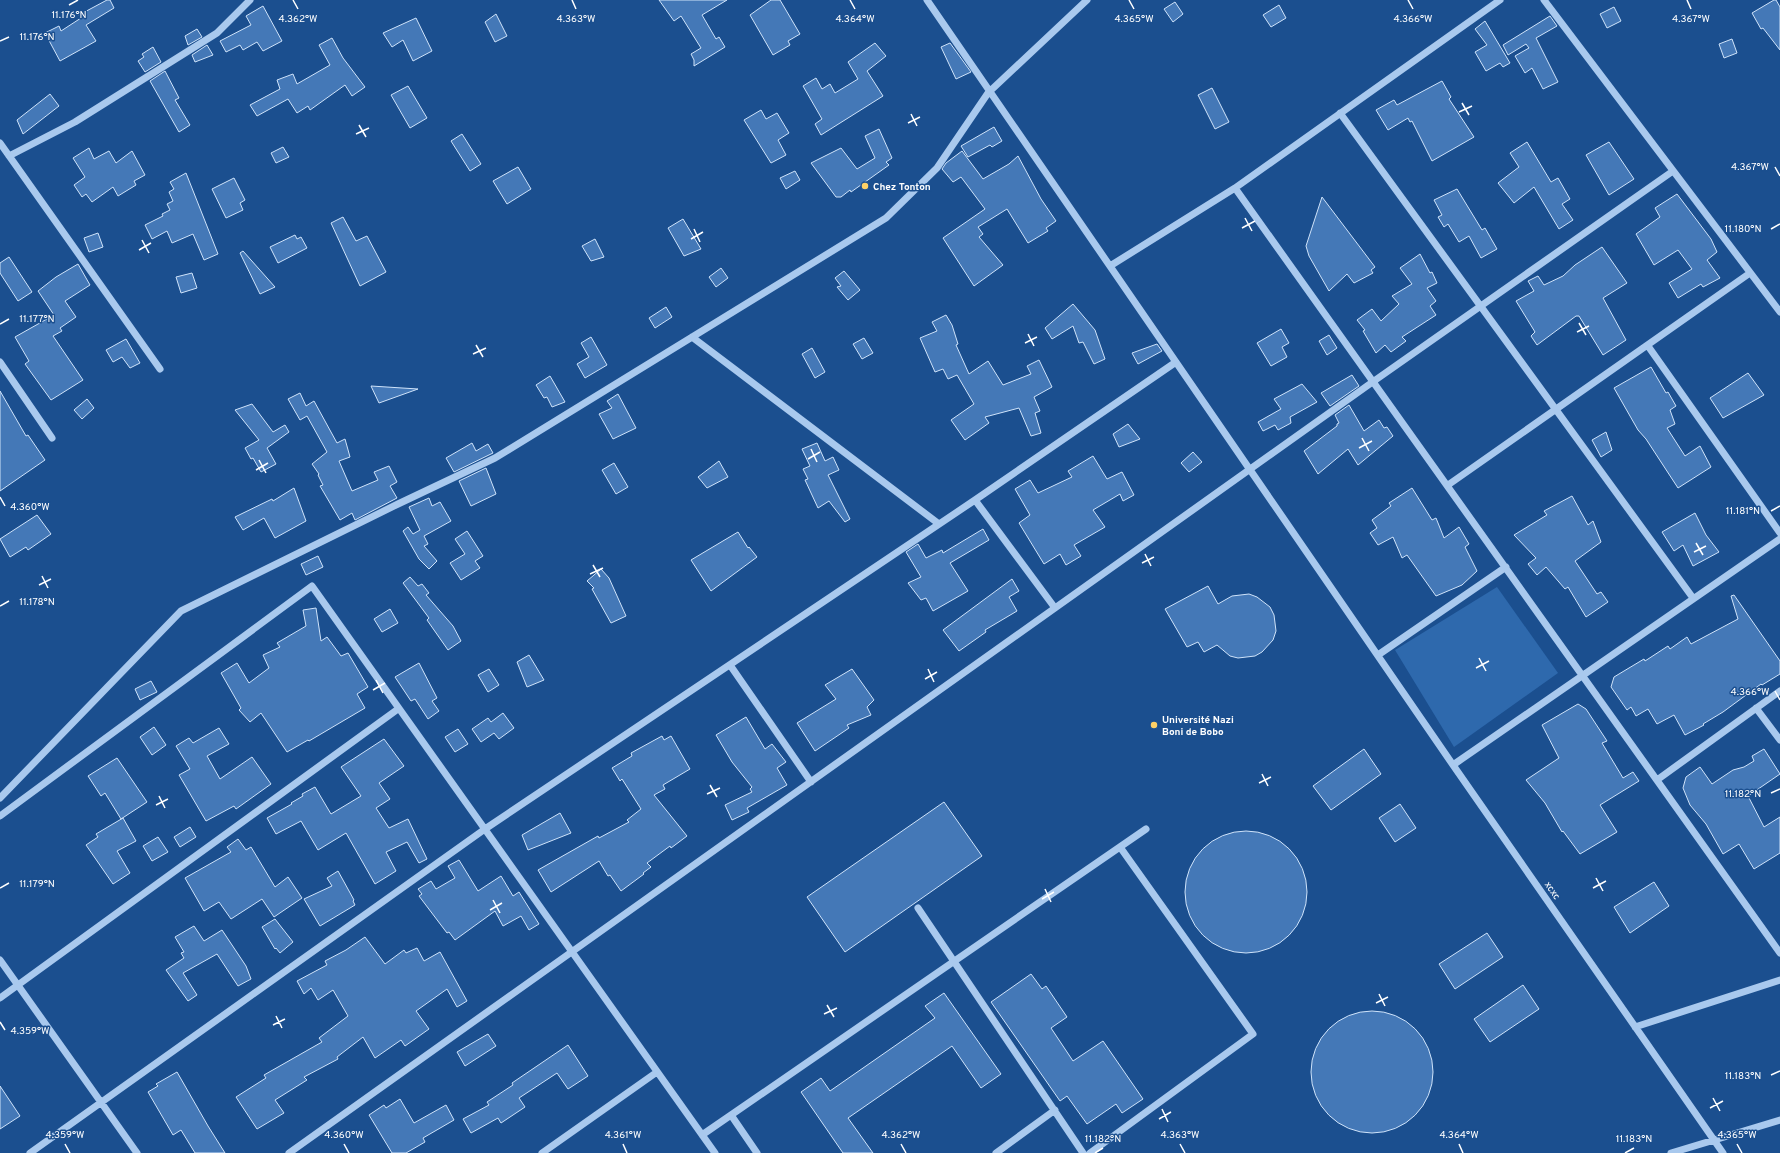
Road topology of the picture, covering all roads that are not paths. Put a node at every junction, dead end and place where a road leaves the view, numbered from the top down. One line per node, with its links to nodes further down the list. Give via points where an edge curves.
1 (250, 0): 9 (street, via 217,32 75,122)
2 (927, 0): 6 (street, xcxc)
3 (1087, 0): 6 (street)
4 (1500, 0): 7 (street)
5 (1544, 0): 10 (street)
6 (990, 92): 12 (street, xcxc); 16 (street, via 937,168 886,218)
7 (1340, 113): 11 (street); 14 (street)
8 (0, 143): 9 (street)
9 (9, 156): 20 (street)
10 (1673, 171): 13 (street); 14 (street)
11 (1235, 188): 12 (street); 21 (street)
12 (1110, 266): 19 (street, xcxc)
13 (1750, 273): 15 (street); 17 (street)
14 (1480, 307): 21 (street); 22 (street)
15 (1780, 312)
16 (692, 337): 27 (street); 43 (street, via 495,458 181,611)
17 (1648, 346): 22 (street); 28 (street)
18 (0, 362): 23 (street)
19 (1176, 362): 24 (street, xcxc); 26 (street)
20 (160, 369)
21 (1374, 381): 24 (street); 25 (street)
22 (1556, 410): 25 (street); 31 (street)
23 (52, 438)
24 (1250, 469): 32 (street); 33 (street, xcxc)
25 (1448, 485): 30 (street)
26 (975, 500): 27 (street); 32 (street)
27 (939, 524): 34 (street)
28 (1780, 533)
29 (1780, 538): 31 (street)
30 (1506, 567): 33 (street); 35 (street)
31 (1693, 598): 35 (street)
32 (1055, 608): 42 (street)
33 (1378, 655): 40 (street, xcxc)
34 (730, 665): 42 (street); 45 (street)
35 (1583, 675): 40 (street); 41 (street)
36 (1780, 691): 37 (street)
37 (1756, 708): 39 (street); 41 (street)
38 (398, 709): 44 (street, via 312,586); 45 (street); 54 (street)
39 (1780, 740)
40 (1453, 765): 56 (street, xcxc)
41 (1657, 780): 50 (street)
42 (811, 782): 49 (street)
43 (0, 798)
44 (0, 816)
45 (485, 829): 49 (street); 58 (street)
46 (1146, 829): 47 (street)
47 (1120, 847): 52 (street); 72 (street, via 1253,1034)
48 (918, 908): 52 (street)
49 (572, 952): 57 (street); 66 (street)
50 (1780, 953)
51 (0, 960): 54 (street)
52 (954, 960): 59 (street); 60 (street)
53 (1780, 980): 56 (street)
54 (17, 986): 55 (street); 58 (street)
55 (0, 998)
56 (1635, 1027): 63 (street, xcxc)
57 (657, 1072): 62 (street); 67 (street)
58 (101, 1102): 64 (street); 65 (street)
59 (1055, 1110): 70 (street); 71 (street)
60 (731, 1115): 62 (street); 69 (street)
61 (1780, 1120): 63 (street)
62 (702, 1135): 68 (street)
63 (1714, 1140): 73 (street); 74 (street, xcxc)
64 (30, 1153)
65 (137, 1153)
66 (289, 1153)
67 (542, 1153)
68 (715, 1153)
69 (757, 1153)
70 (996, 1153)
71 (1083, 1153)
72 (1090, 1153)
73 (1670, 1153)
74 (1723, 1153)

